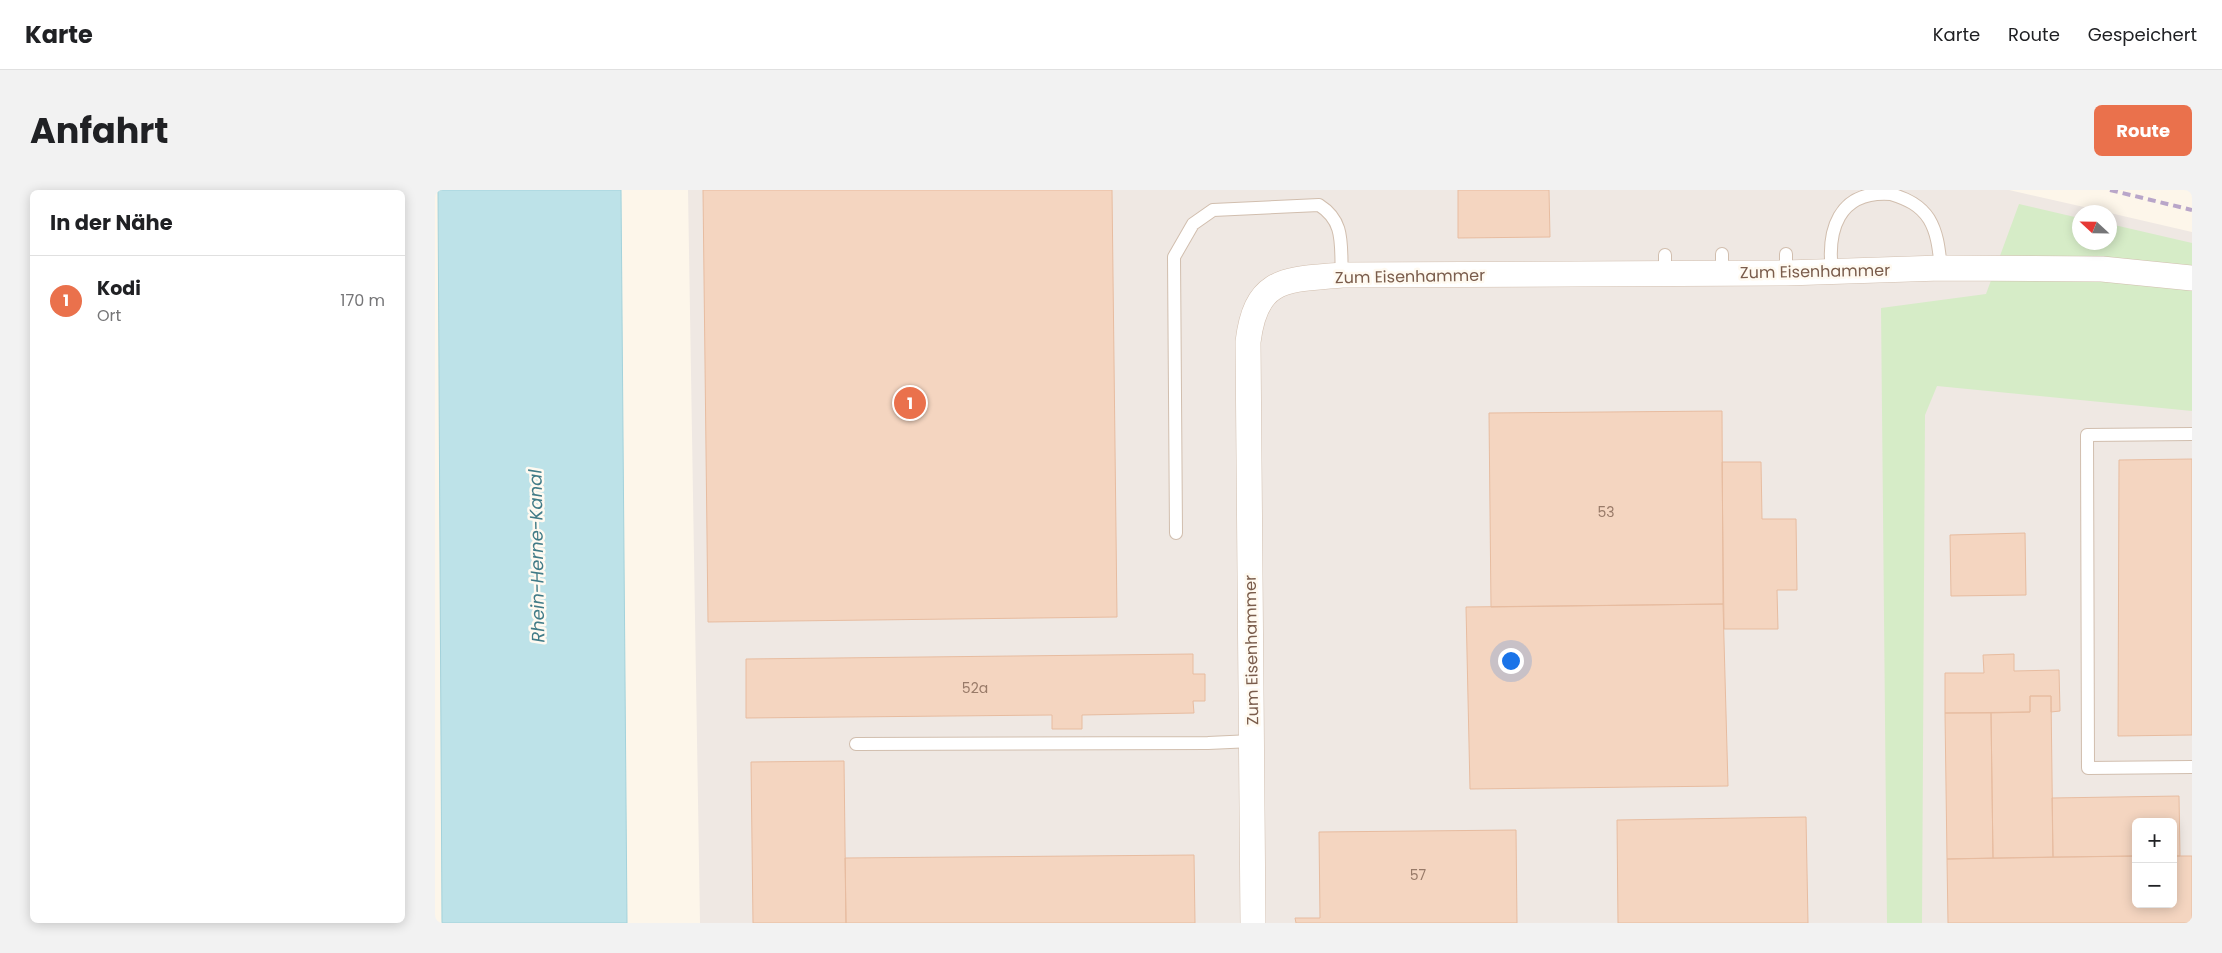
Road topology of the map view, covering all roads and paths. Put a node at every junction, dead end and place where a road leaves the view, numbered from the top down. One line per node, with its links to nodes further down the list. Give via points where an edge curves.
1 (1941, 268): 2 (street, Zum Eisenhammer); 2 (lane, via 1934,231 1922,211 1899,196 1867,190 1852,195 1837,214 1831,234); 4 (street, Zum Eisenhammer, via 2102,269)
2 (1832, 272): 3 (street, Zum Eisenhammer, via 1786,263)
3 (1342, 276): 6 (lane, via 1337,224 1331,213 1319,205 1213,210 1193,224 1174,257); 7 (street, Zum Eisenhammer, via 1306,278 1273,287 1261,298 1250,325)
4 (2192, 278)
5 (2192, 434): 9 (lane, via 2087,435 2088,768)
6 (1176, 533)
7 (1252, 741): 8 (lane); 10 (street, Zum Eisenhammer)
8 (856, 744)
9 (2192, 767)
10 (1253, 923)

